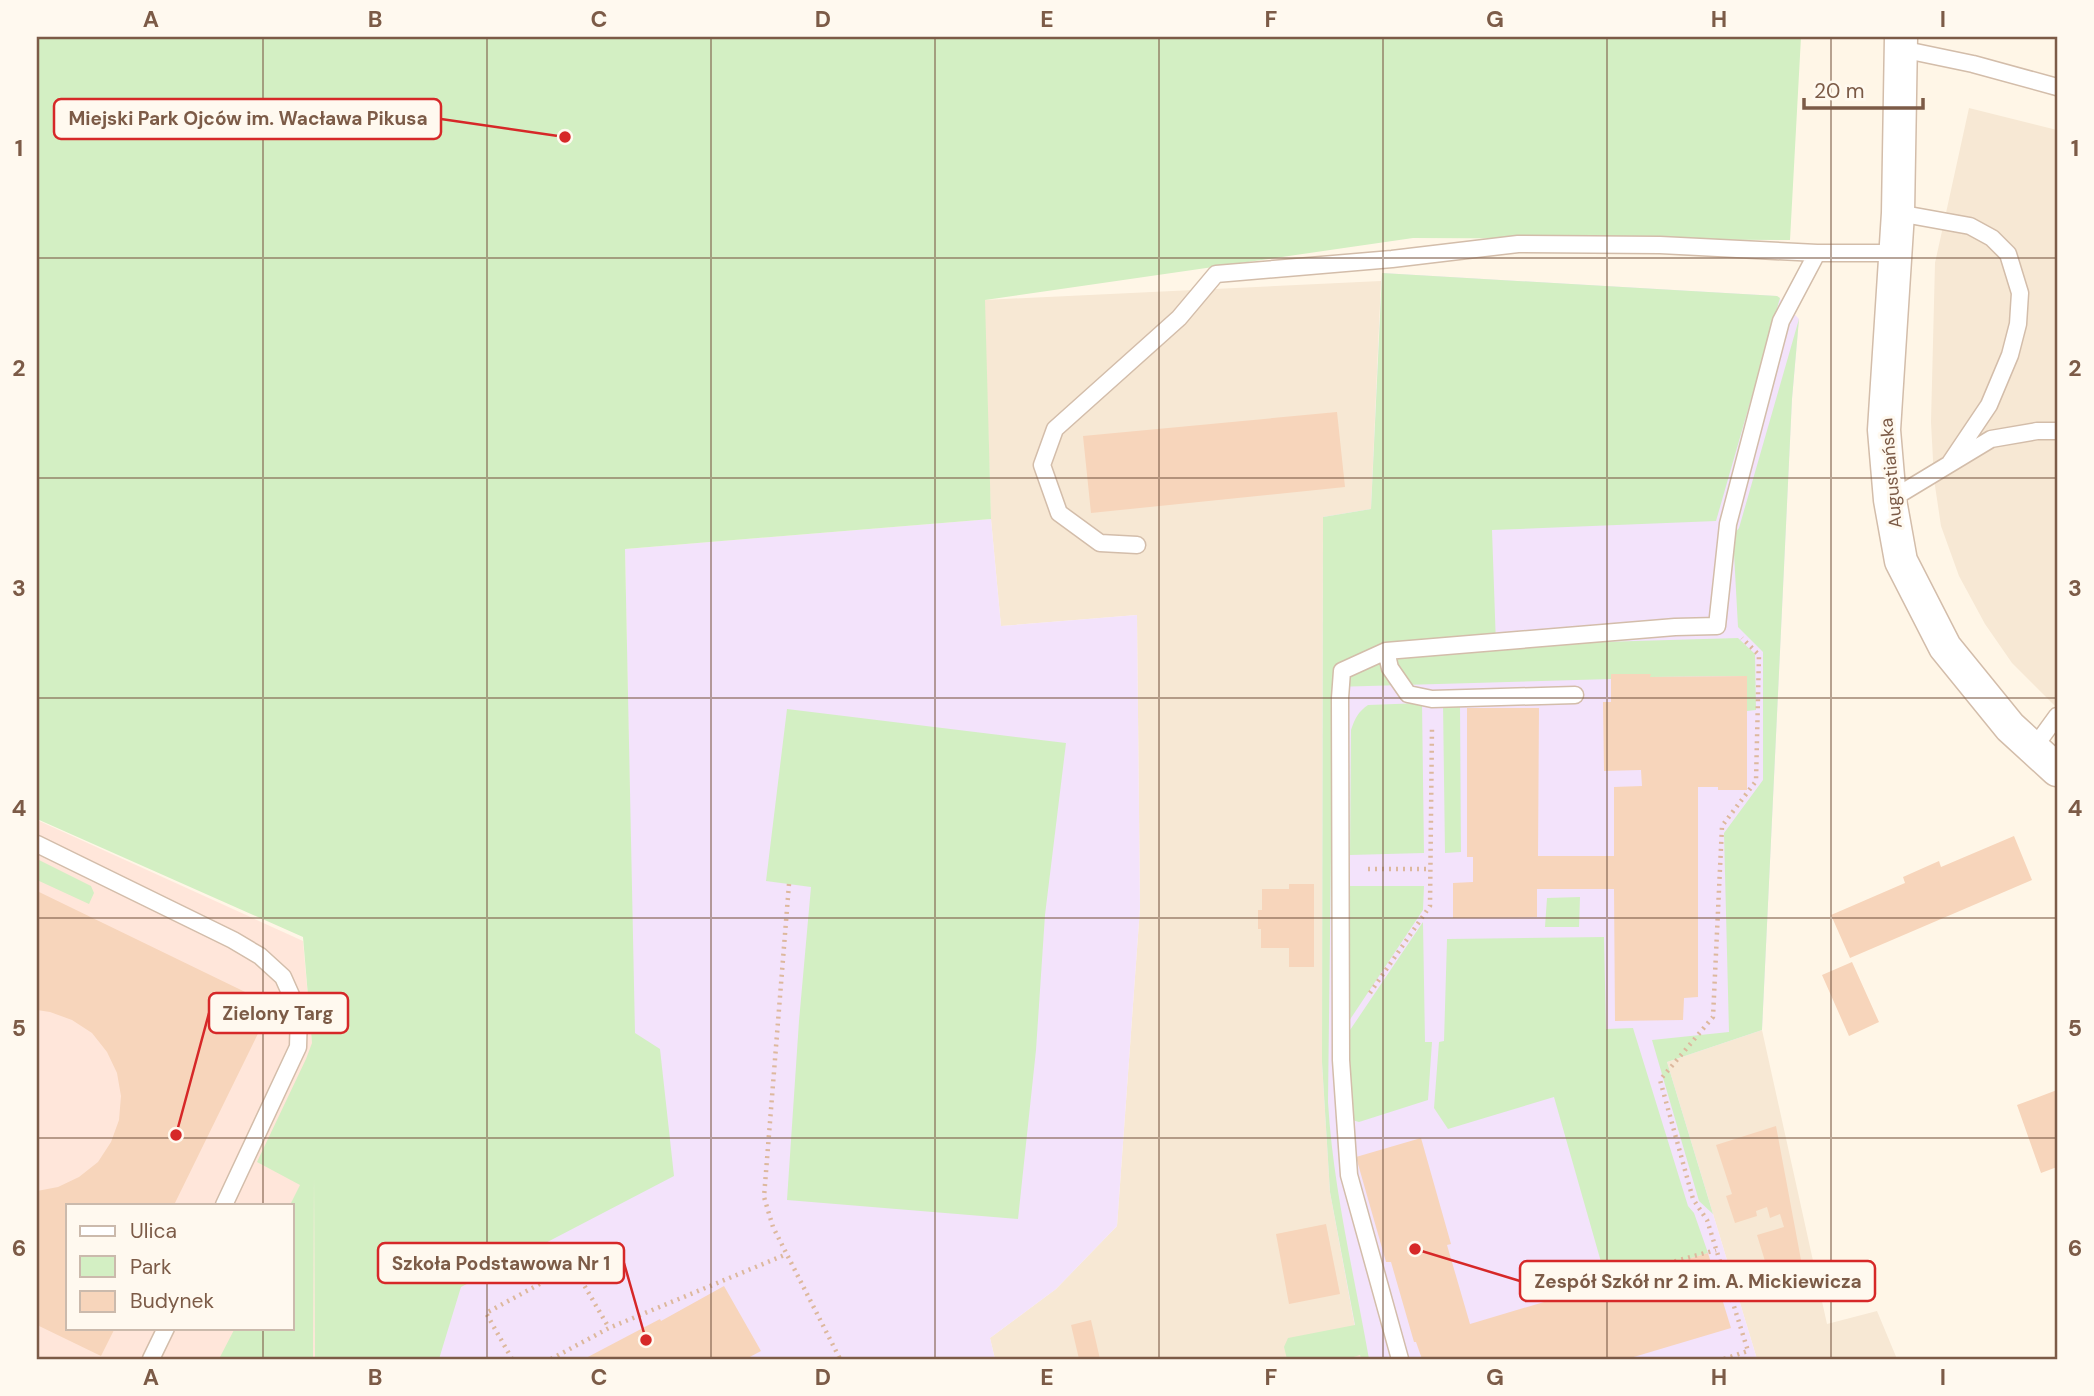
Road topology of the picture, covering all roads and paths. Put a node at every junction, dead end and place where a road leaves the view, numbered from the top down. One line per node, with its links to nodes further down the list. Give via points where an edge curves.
1 (1901, 43): 2 (lane); 3 (street, Augustiańska)
2 (2057, 87)
3 (1898, 213): 5 (street, Augustiańska); 7 (lane, via 1970,226 1992,238 2008,254 2020,293 2010,355 1989,405)
4 (1817, 253): 5 (lane); 9 (lane, via 1518,244 1216,275 1179,318 1055,429 1042,465 1059,513 1100,543); 10 (lane, via 1781,321 1728,524)
5 (1895, 253): 8 (street, Augustiańska, via 1884,430)
6 (2057, 431): 7 (lane, via 1991,439)
7 (1950, 463): 8 (lane)
8 (1890, 500): 15 (street, Augustiańska, via 1901,561 1945,647 2010,727)
9 (1137, 545)
10 (1717, 626): 11 (lane); 23 (path, via 1738,634 1759,655 1756,781 1722,826 1713,1017 1660,1080 1693,1199 1707,1220)
11 (1386, 651): 13 (lane, via 1390,668 1408,694); 18 (lane, via 1342,671)
12 (1574, 695): 13 (lane)
13 (1432, 699): 19 (path)
14 (2057, 716): 15 (lane)
15 (2034, 749): 16 (street, Augustiańska)
16 (2057, 770)
17 (37, 844): 22 (lane, via 233,940 283,977 299,1013 298,1047)
18 (1341, 869): 19 (path); 21 (lane)
19 (1431, 869): 21 (path, via 1430,906)
20 (789, 884): 24 (path, via 764,1198)
21 (1341, 1034): 32 (lane, via 1349,1175)
22 (224, 1204)
23 (1716, 1250): 25 (path, via 1603,1282); 33 (path, via 1748,1351)
24 (787, 1254): 26 (path); 31 (path)
25 (1598, 1265)
26 (609, 1328): 29 (path, via 573,1266 486,1313); 30 (path)
27 (165, 1330): 28 (lane)
28 (150, 1359)
29 (512, 1359)
30 (551, 1359)
31 (840, 1359)
32 (1400, 1359)
33 (1724, 1359)

